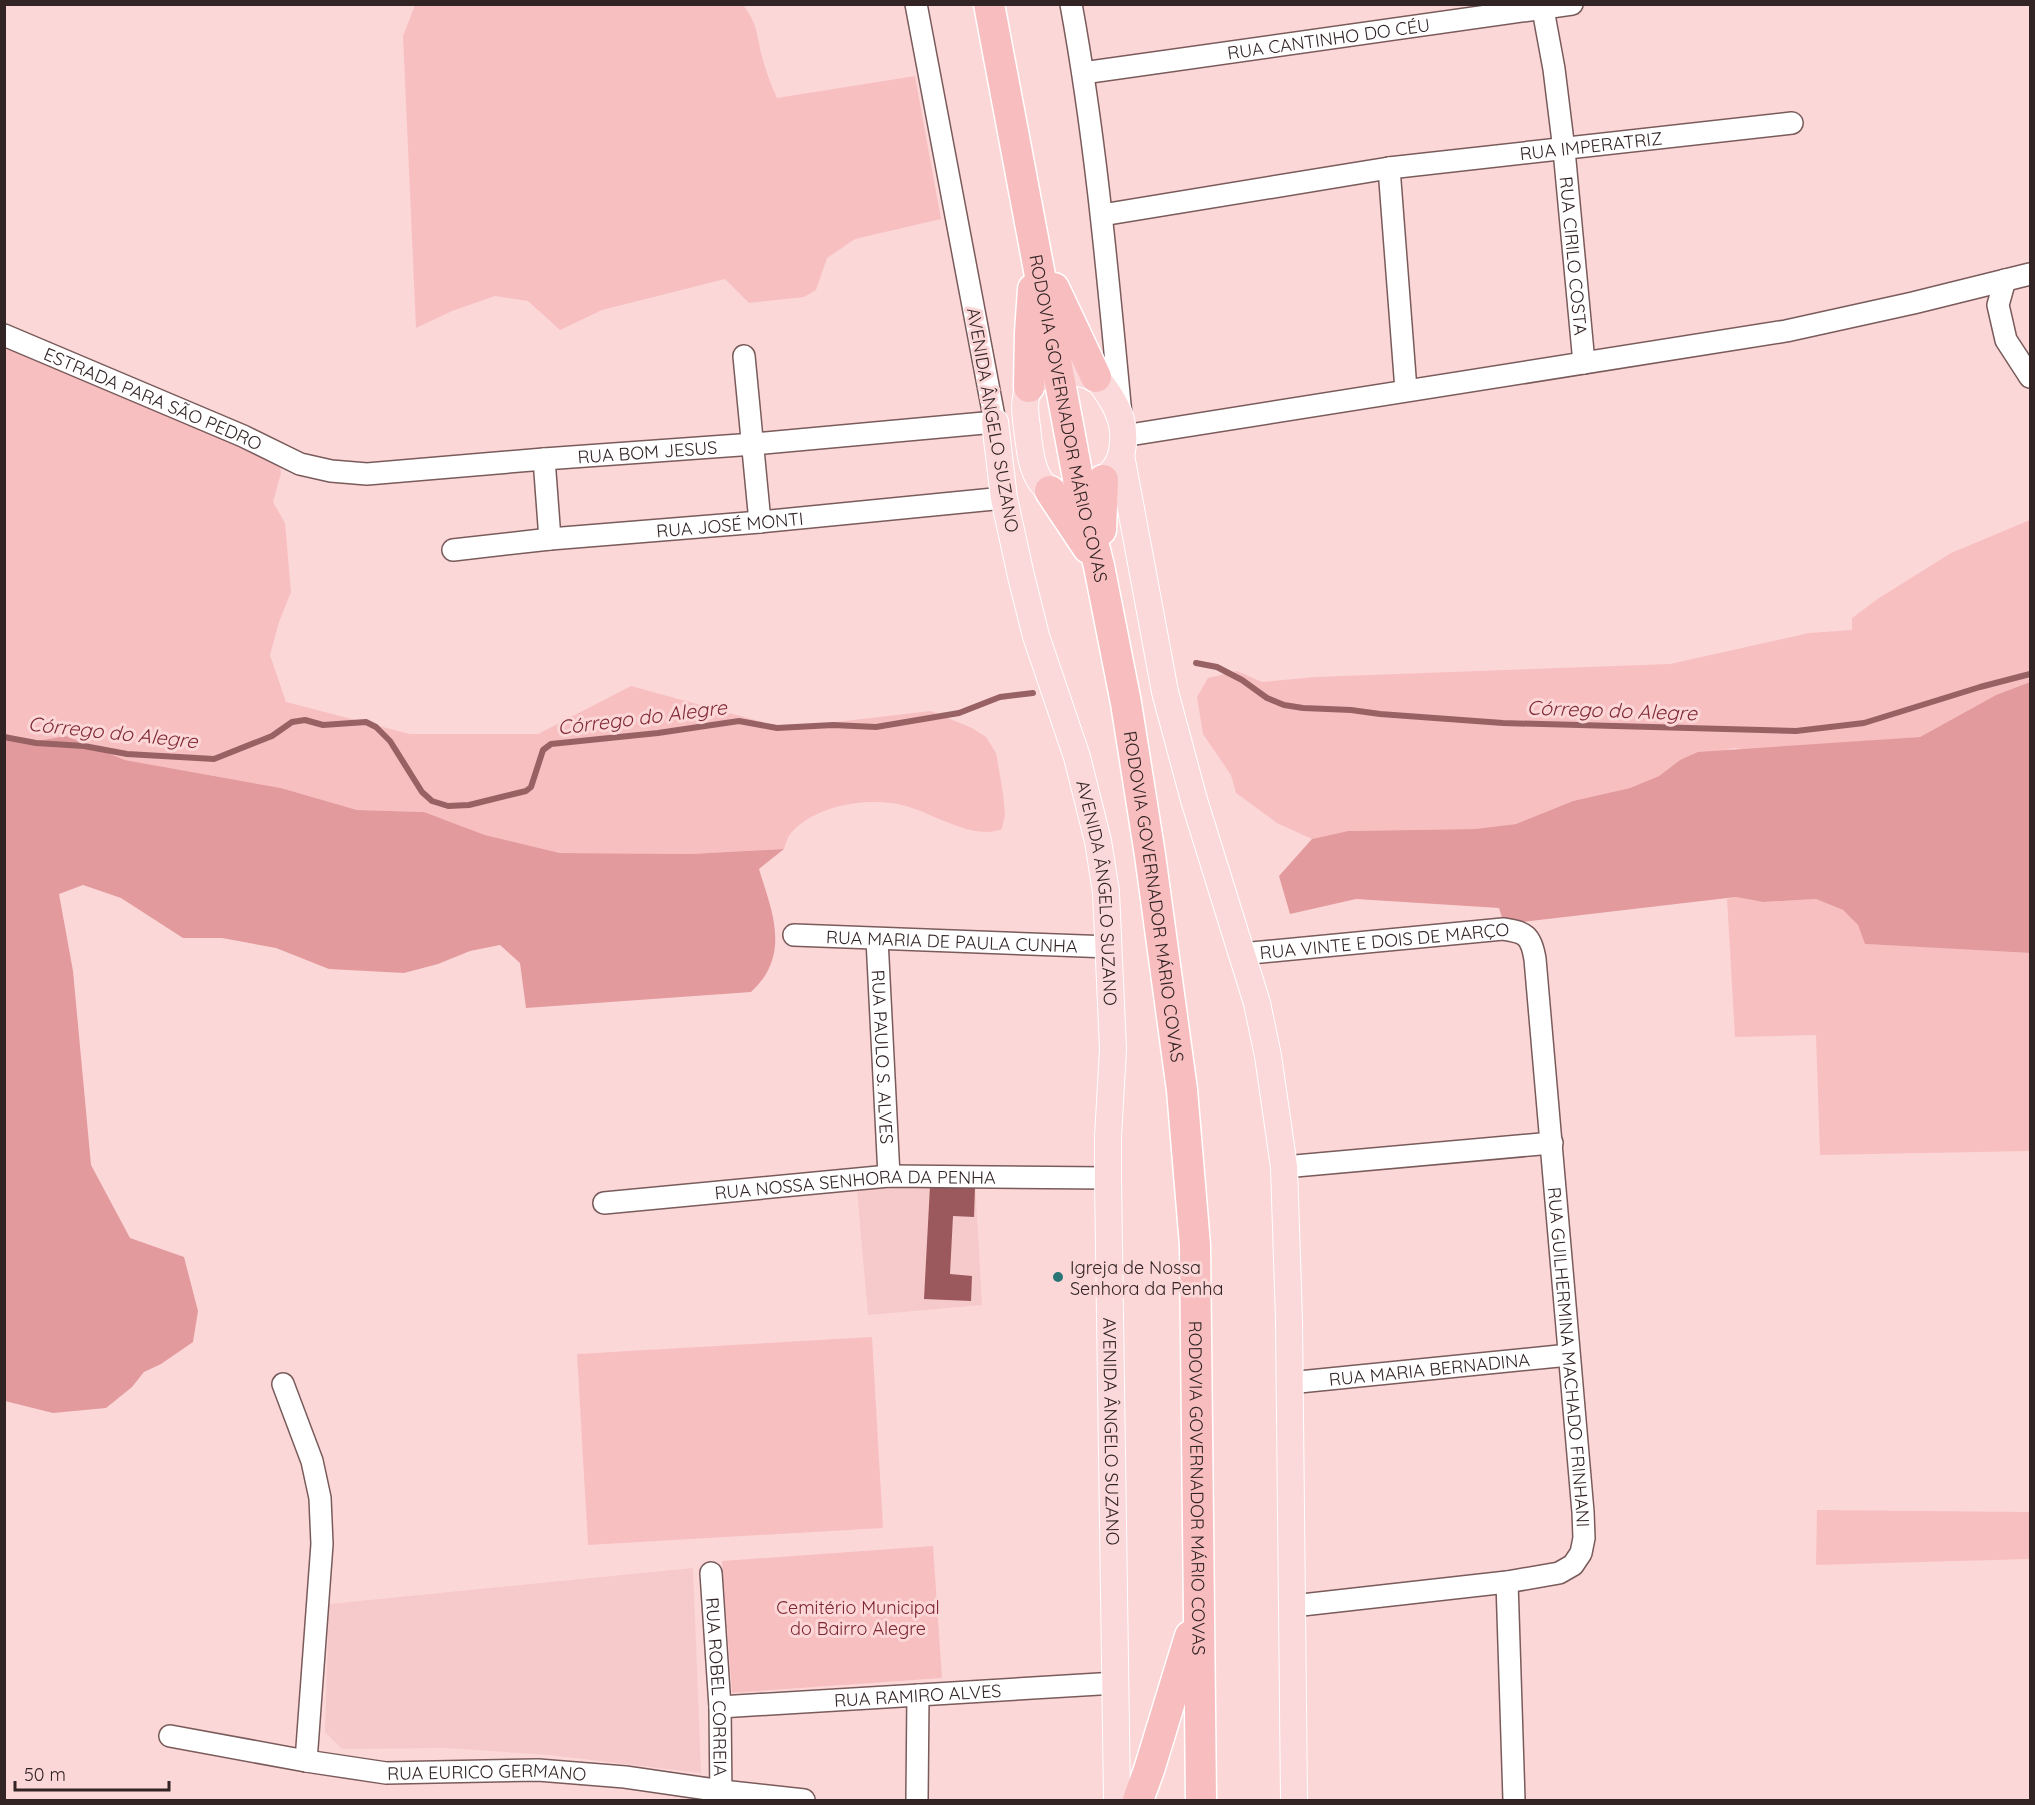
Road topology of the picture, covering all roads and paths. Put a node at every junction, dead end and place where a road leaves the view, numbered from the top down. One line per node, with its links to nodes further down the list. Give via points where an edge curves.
1 (916, 4): 22 (street, AVENIDA ÂNGELO SUZANO)
2 (989, 4): 11 (highway, RODOVIA GOVERNADOR MÁRIO COVAS)
3 (1071, 4): 6 (street)
4 (1572, 4): 5 (street, RUA CANTINHO DO CÉU)
5 (1542, 7): 6 (street, RUA CANTINHO DO CÉU); 8 (street, RUA CIRILO COSTA)
6 (1083, 73): 10 (street)
7 (1792, 123): 8 (street, RUA IMPERATRIZ)
8 (1564, 150): 9 (street, RUA IMPERATRIZ); 16 (street, RUA CIRILO COSTA)
9 (1389, 168): 10 (street, RUA IMPERATRIZ); 20 (street)
10 (1102, 215): 23 (street)
11 (1036, 250): 17 (highway, RODOVIA GOVERNADOR MÁRIO COVAS); 18 (highway); 21 (highway)
12 (2031, 274): 13 (street)
13 (2005, 280): 16 (street, via 1786,331); 19 (street, via 1998,305 2006,340)
14 (4, 335): 27 (street, ESTRADA PARA SÃO PEDRO)
15 (744, 356): 24 (street)
16 (1584, 363): 20 (street)
17 (1059, 369): 18 (main road); 21 (main road, via 1041,375); 28 (highway, RODOVIA GOVERNADOR MÁRIO COVAS)
18 (1096, 376): 23 (main road, via 1112,397)
19 (2031, 377)
20 (1406, 390): 23 (street)
21 (1027, 393): 22 (main road); 25 (main road)
22 (995, 422): 24 (street, RUA BOM JESUS); 25 (main road); 30 (main road, AVENIDA ÂNGELO SUZANO)
23 (1122, 438): 28 (main road, via 1114,469); 39 (main road, via 1165,692)
24 (754, 444): 26 (street, RUA BOM JESUS); 31 (street)
25 (1030, 445): 29 (main road, via 1040,481)
26 (544, 459): 27 (street, RUA BOM JESUS, via 367,474); 32 (street)
27 (300, 464)
28 (1092, 487): 29 (main road, via 1066,496); 34 (highway, RODOVIA GOVERNADOR MÁRIO COVAS)
29 (1050, 491): 34 (highway)
30 (1004, 498): 31 (street, RUA JOSÉ MONTI); 38 (main road, AVENIDA ÂNGELO SUZANO, via 1036,636 1077,757 1098,841)
31 (760, 522): 32 (street, RUA JOSÉ MONTI)
32 (550, 539): 33 (street, RUA JOSÉ MONTI)
33 (453, 550)
34 (1099, 566): 50 (highway, RODOVIA GOVERNADOR MÁRIO COVAS, via 1150,855 1182,1090 1195,1245)
35 (794, 935): 37 (street, RUA MARIA DE PAULA CUNHA)
36 (1527, 935): 39 (street, RUA VINTE E DOIS DE MARÇO, via 1503,929); 40 (street, RUA GUILHERMINA MACHADO FRINHANI, via 1535,959)
37 (877, 939): 38 (street, RUA MARIA DE PAULA CUNHA); 42 (street, RUA PAULO S. ALVES)
38 (1110, 947): 43 (main road, AVENIDA ÂNGELO SUZANO, via 1113,1048)
39 (1241, 954): 41 (main road, via 1268,1056)
40 (1552, 1143): 41 (street); 45 (street, RUA GUILHERMINA MACHADO FRINHANI)
41 (1284, 1167): 46 (main road)
42 (890, 1176): 43 (street, RUA NOSSA SENHORA DA PENHA); 44 (street, RUA NOSSA SENHORA DA PENHA)
43 (1108, 1178): 52 (main road, AVENIDA ÂNGELO SUZANO)
44 (604, 1203)
45 (1569, 1355): 46 (street, RUA MARIA BERNADINA); 49 (street, RUA GUILHERMINA MACHADO FRINHANI, via 1583,1512 1581,1553 1573,1565 1559,1573)
46 (1289, 1383): 51 (main road)
47 (283, 1384): 56 (street, via 312,1461 320,1498 322,1544)
48 (711, 1573): 54 (street, RUA ROBEL CORREIA)
49 (1507, 1582): 51 (street); 64 (street)
50 (1198, 1604): 61 (highway); 62 (highway, RODOVIA GOVERNADOR MÁRIO COVAS)
51 (1293, 1605): 63 (main road)
52 (1116, 1683): 53 (street, RUA RAMIRO ALVES); 60 (main road, AVENIDA ÂNGELO SUZANO)
53 (918, 1695): 54 (street, RUA RAMIRO ALVES); 59 (street)
54 (720, 1707): 57 (street, RUA ROBEL CORREIA)
55 (170, 1736): 56 (street, RUA EURICO GERMANO)
56 (306, 1761): 57 (street, RUA EURICO GERMANO, via 386,1773 538,1770 625,1777)
57 (722, 1796): 58 (street, RUA EURICO GERMANO)
58 (804, 1800)
59 (917, 1800)
60 (1117, 1800)
61 (1138, 1800)
62 (1201, 1800)
63 (1294, 1800)
64 (1514, 1800)

